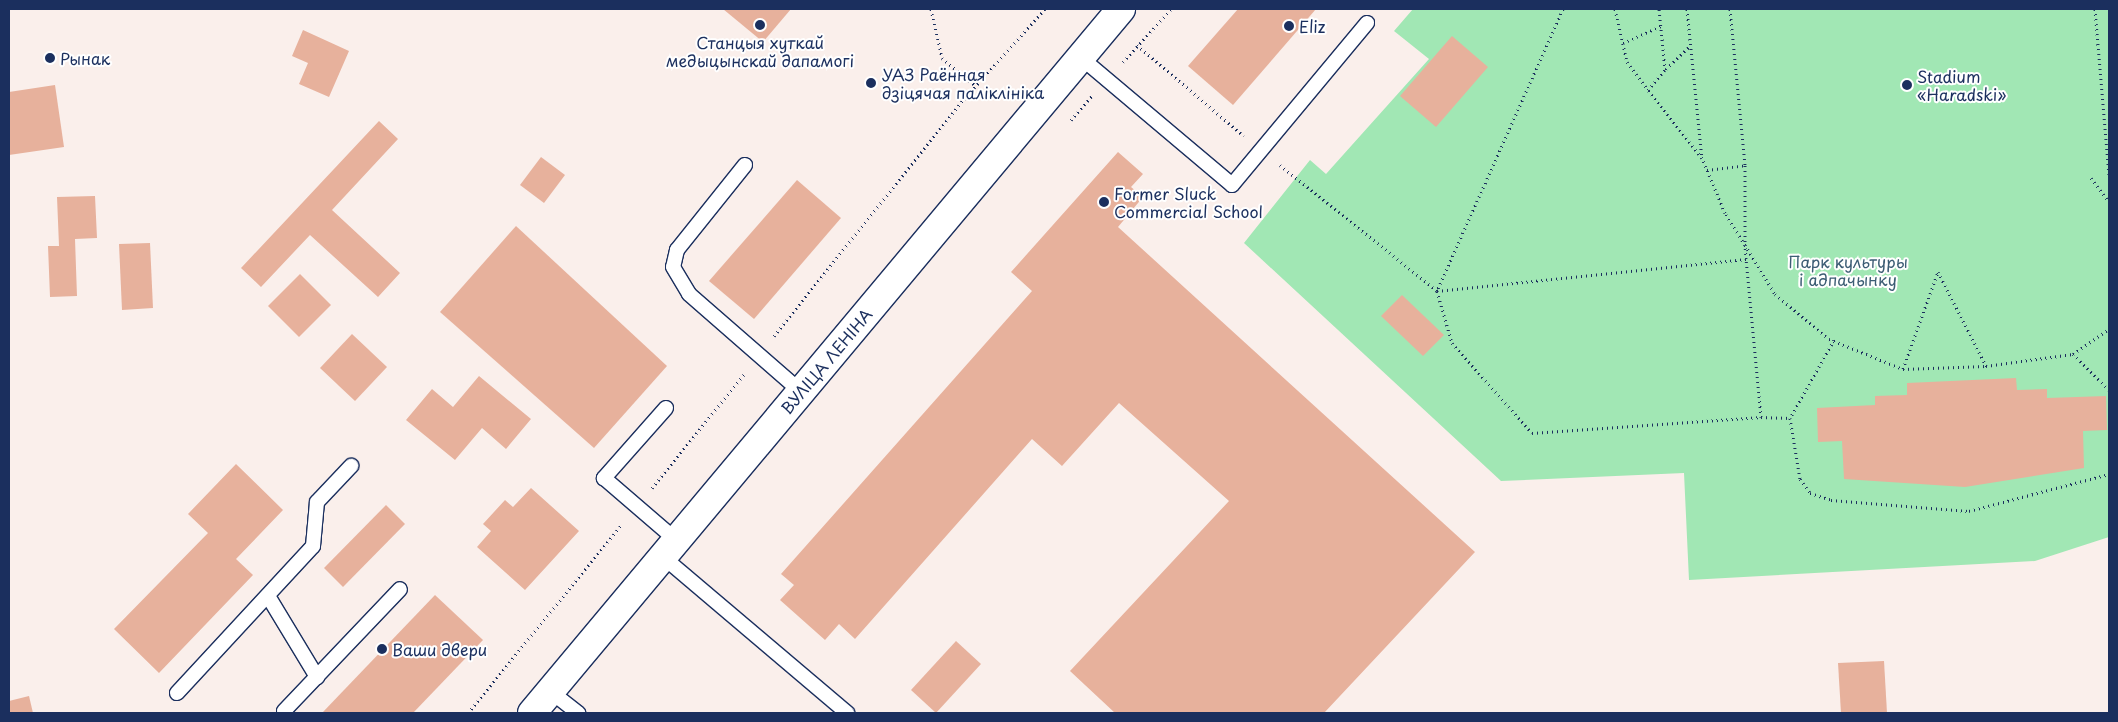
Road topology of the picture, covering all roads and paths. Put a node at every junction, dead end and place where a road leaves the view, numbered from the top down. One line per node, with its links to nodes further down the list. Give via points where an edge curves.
1 (931, 9): 16 (path, via 942,58)
2 (1121, 9): 14 (main road, ВУЛІЦА ЛЕНІНА)
3 (1563, 9): 28 (path)
4 (1615, 9): 11 (path)
5 (1659, 9): 10 (path)
6 (1687, 9): 13 (path)
7 (1730, 9): 21 (path)
8 (2096, 9): 23 (path)
9 (1367, 23): 18 (lane)
10 (1661, 26): 11 (path); 15 (path)
11 (1623, 43): 17 (path, via 1627,62)
12 (1137, 45): 18 (path)
13 (1690, 46): 15 (path); 19 (path)
14 (1079, 56): 18 (lane, via 1232,185); 35 (main road, ВУЛІЦА ЛЕНІНА)
15 (1665, 70): 17 (path)
16 (976, 86)
17 (1648, 90): 19 (path)
18 (1261, 150): 28 (path)
19 (1702, 158): 22 (path)
20 (745, 165): 35 (lane, via 677,250 673,267 689,294)
21 (1745, 165): 22 (path); 26 (path)
22 (1706, 170): 26 (path, via 1725,213)
23 (2109, 174)
24 (2091, 178): 25 (path)
25 (2109, 202)
26 (1745, 245): 27 (path); 30 (path, via 1775,294)
27 (1746, 259): 28 (path); 37 (path)
28 (1437, 292): 37 (path, via 1452,343 1532,433)
29 (2109, 329): 31 (path)
30 (1834, 340): 33 (path); 38 (path)
31 (2073, 354): 32 (path); 34 (path)
32 (1986, 366): 33 (path); 33 (path, via 1938,272)
33 (1903, 369)
34 (2109, 390)
35 (800, 391): 41 (main road, ВУЛІЦА ЛЕНІНА)
36 (666, 408): 41 (lane, via 604,478)
37 (1761, 417): 38 (path)
38 (1790, 418): 40 (path, via 1800,479 1810,493 1831,500 1969,511)
39 (351, 466): 43 (lane, via 317,502 314,546)
40 (2109, 474)
41 (669, 548): 45 (main road, ВУЛІЦА ЛЕНІНА); 50 (lane)
42 (400, 589): 44 (lane)
43 (268, 596): 44 (lane); 46 (lane)
44 (317, 677): 47 (lane)
45 (550, 691): 48 (main road, ВУЛІЦА ЛЕНІНА); 49 (lane)
46 (177, 693)
47 (284, 713)
48 (532, 713)
49 (578, 713)
50 (847, 713)

